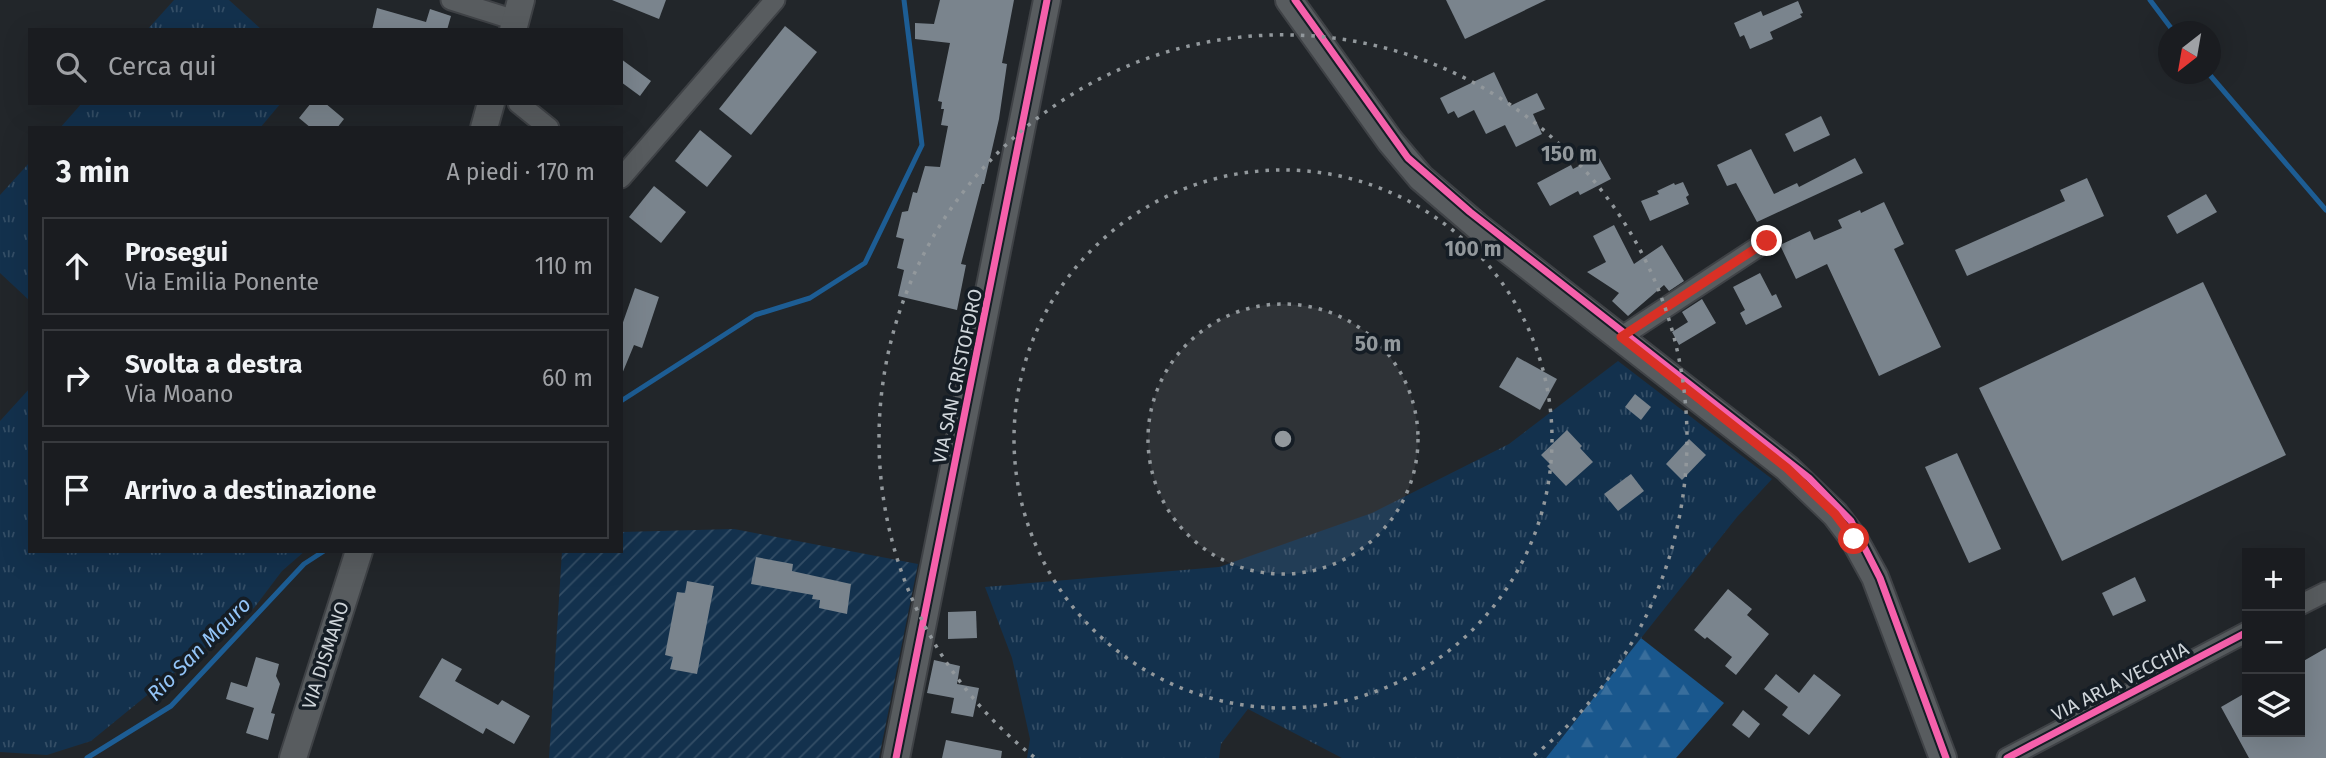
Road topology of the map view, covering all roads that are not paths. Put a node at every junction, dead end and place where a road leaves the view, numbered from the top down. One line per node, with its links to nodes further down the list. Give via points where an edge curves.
1 (451, 0): 5 (street)
2 (775, 0): 10 (street)
3 (1047, 0): 18 (main road, VIA SAN CRISTOFORO)
4 (1289, 0): 12 (main road, via 1421,178)
5 (517, 17)
6 (490, 105): 8 (main road)
7 (520, 105): 9 (street)
8 (485, 126)
9 (547, 126)
10 (623, 176)
11 (1767, 241): 12 (street)
12 (1621, 337): 19 (main road, via 1787,468 1835,514 1875,577)
13 (358, 553): 17 (main road, VIA DISMANO)
14 (2326, 592): 15 (street)
15 (2305, 602)
16 (2242, 635): 20 (street, VIA ARLA VECCHIA)
17 (293, 758)
18 (896, 758)
19 (1942, 758)
20 (2007, 758)

